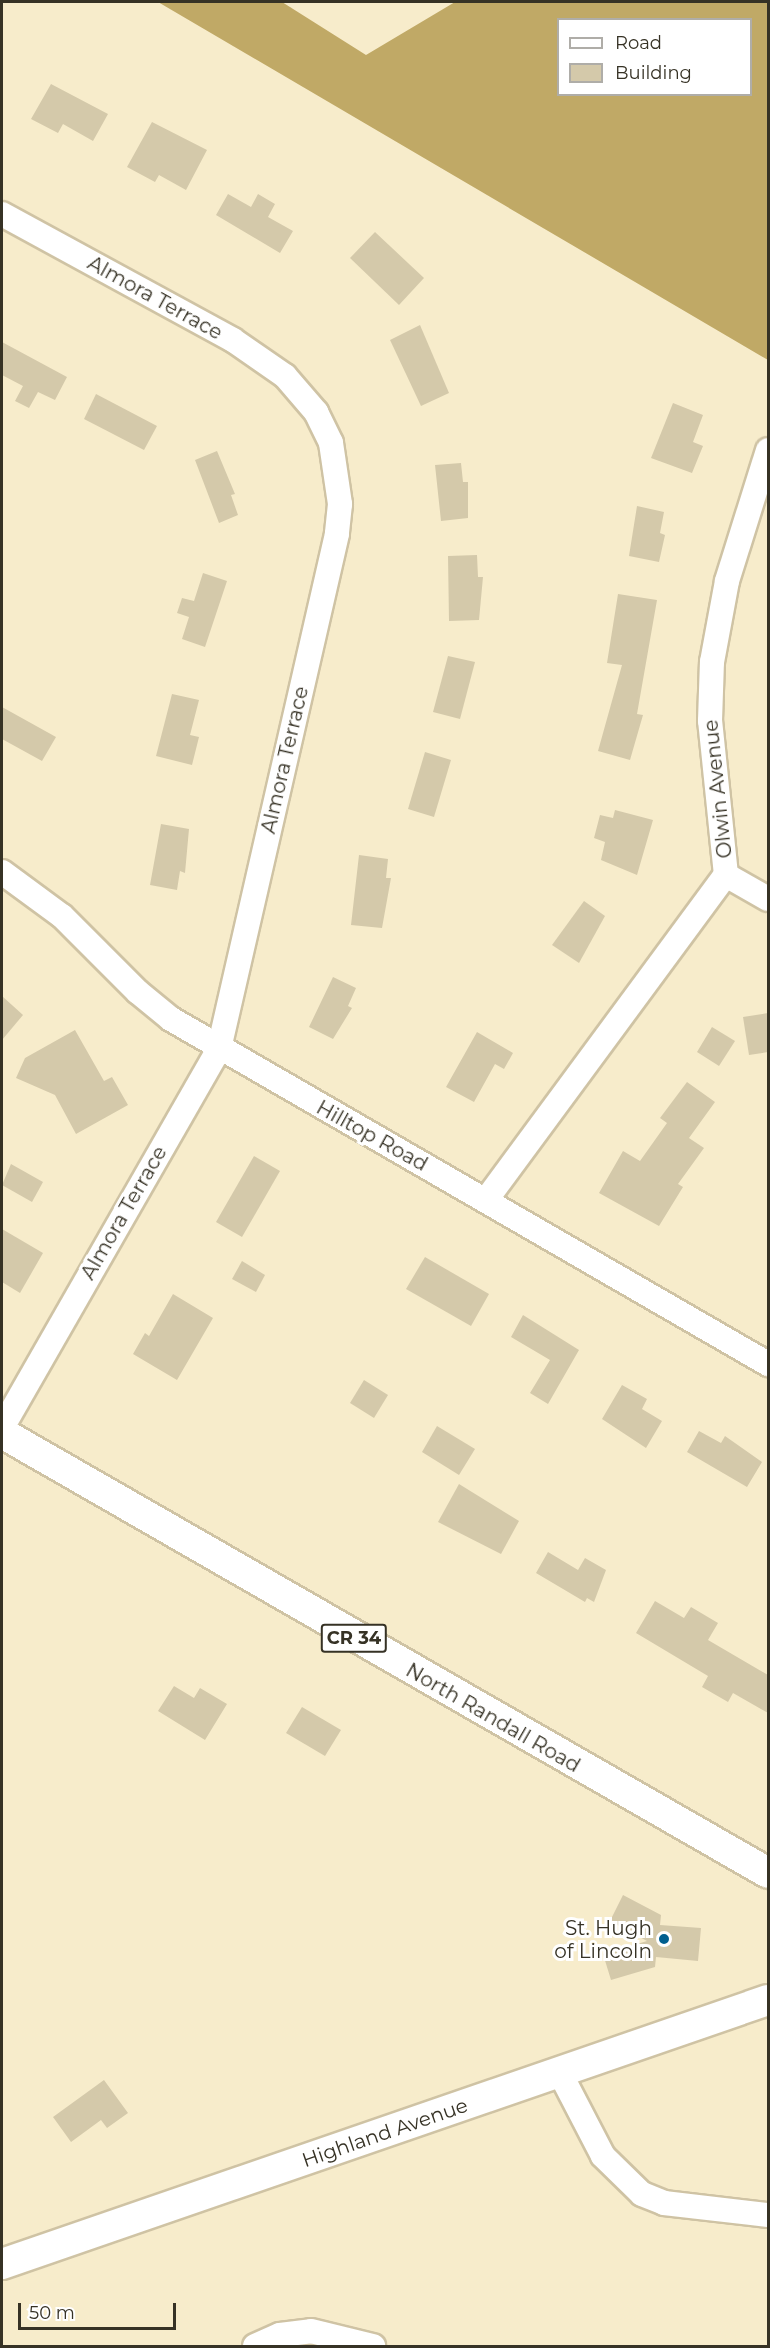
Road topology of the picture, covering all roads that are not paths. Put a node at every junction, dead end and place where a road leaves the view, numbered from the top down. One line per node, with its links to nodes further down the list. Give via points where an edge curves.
1 (2, 214): 6 (street, Almora Terrace, via 261,358 303,394 332,443 339,478 337,534)
2 (768, 450): 4 (street, Olwin Avenue, via 727,582 712,662 710,721)
3 (2, 872): 6 (street, Hilltop Road, via 62,916 152,1004)
4 (726, 875): 5 (street); 7 (street, Olwin Avenue)
5 (768, 900)
6 (219, 1049): 7 (street, Hilltop Road); 9 (street, Almora Terrace)
7 (486, 1200): 8 (street, Hilltop Road)
8 (768, 1364)
9 (2, 1428)
10 (2, 1433): 11 (main road, North Randall Road / CR 34)
11 (768, 1873)
12 (768, 2000): 13 (main road, Highland Avenue)
13 (560, 2073): 14 (street, via 603,2156 642,2194 664,2203); 15 (main road, Highland Avenue)
14 (767, 2212)
15 (2, 2264)
16 (255, 2346): 17 (street, via 280,2335 311,2331)
17 (373, 2346)

